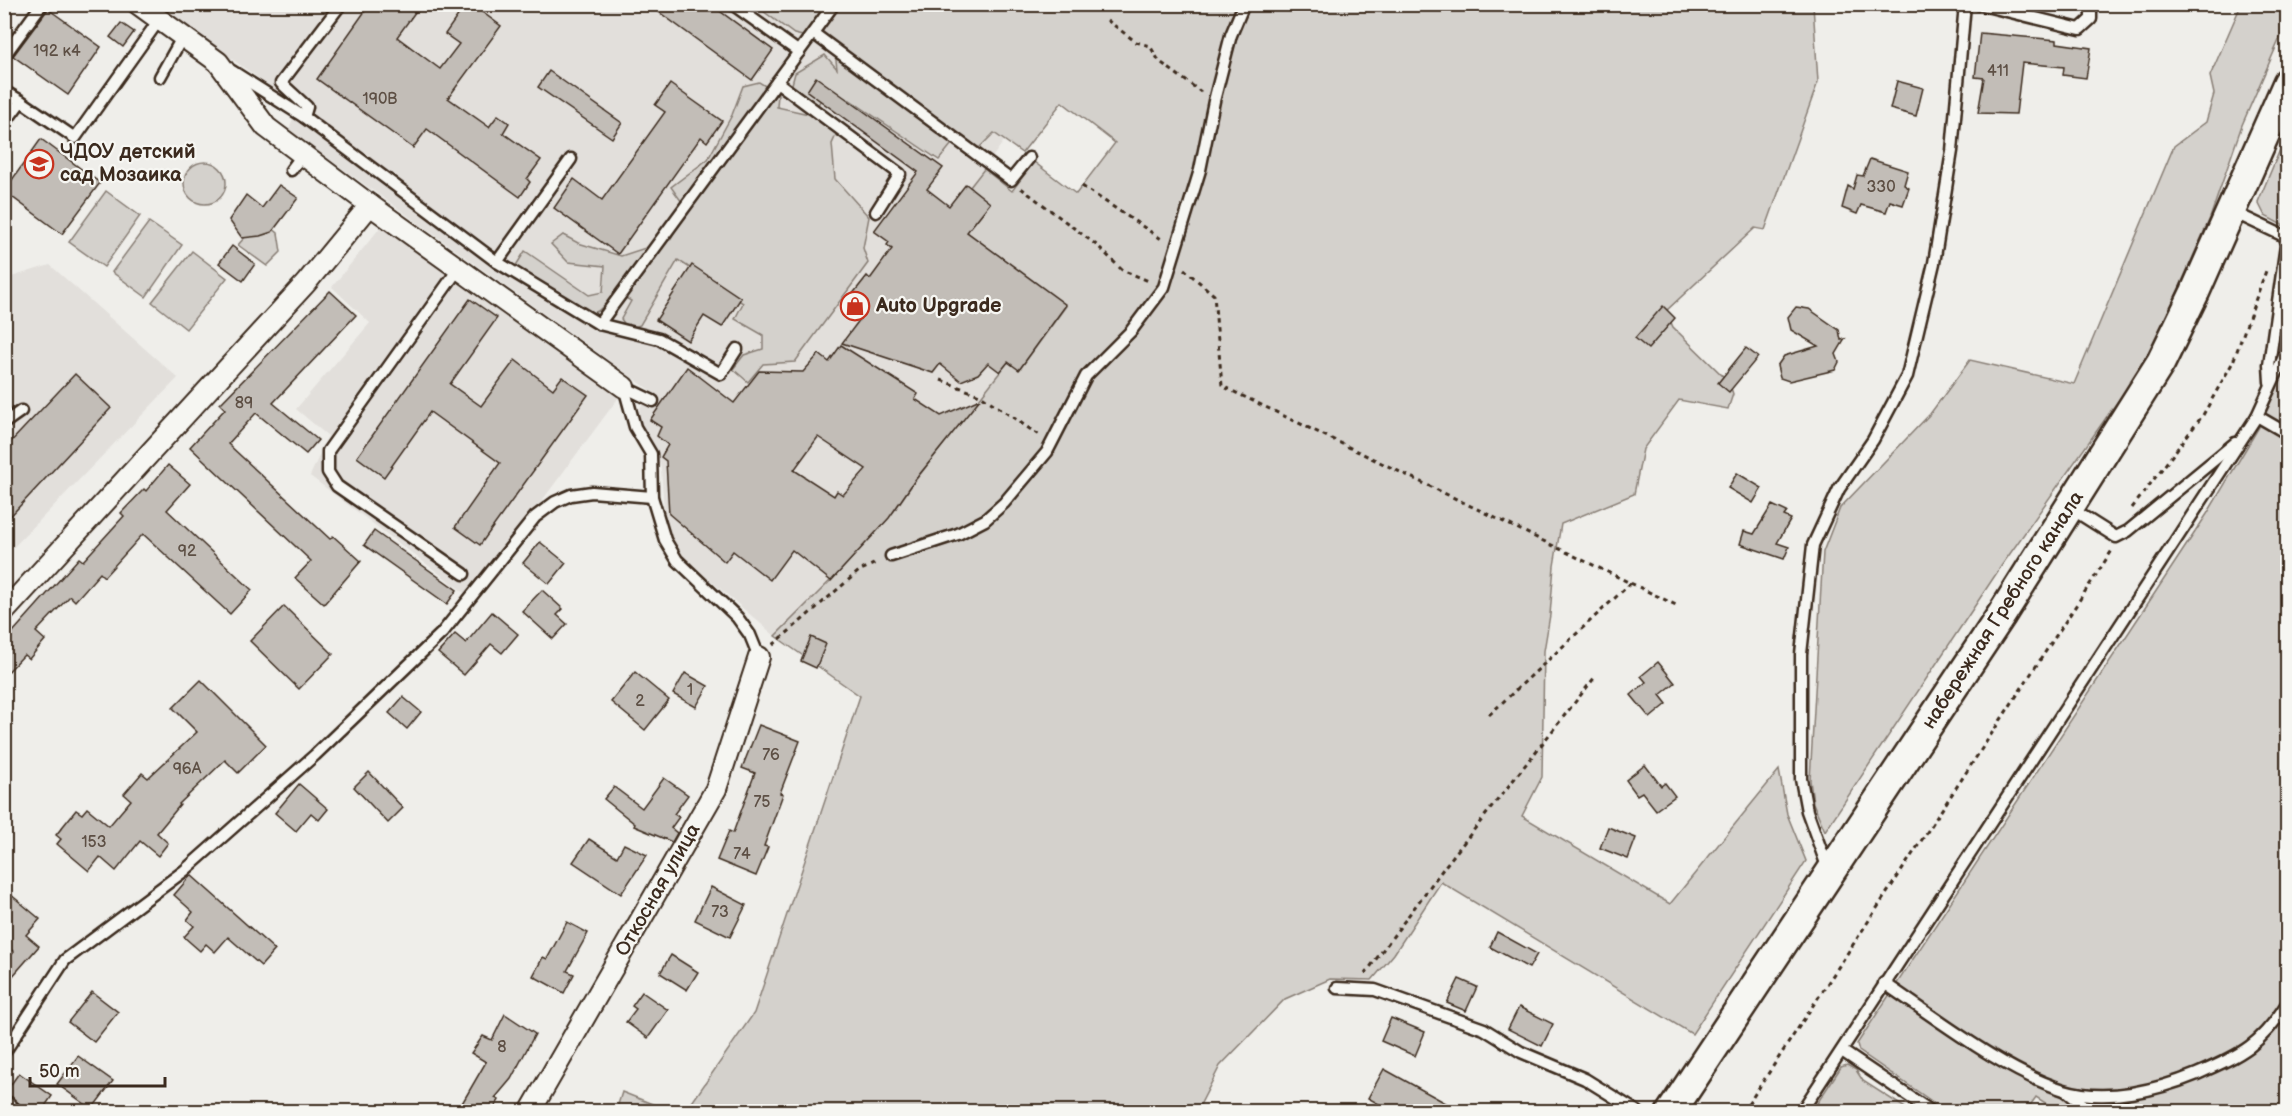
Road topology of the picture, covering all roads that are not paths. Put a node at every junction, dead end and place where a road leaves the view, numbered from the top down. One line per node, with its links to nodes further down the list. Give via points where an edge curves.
1 (42, 4): 14 (lane)
2 (138, 4): 10 (street)
3 (341, 4): 19 (lane)
4 (732, 4): 13 (lane)
5 (834, 4): 11 (lane)
6 (1244, 4): 45 (lane, via 1231,35 1200,170 1164,287 1131,331 1086,376 1047,452 1004,503 985,520 958,534)
7 (1965, 4): 49 (lane, via 1952,151 1934,263 1907,376 1873,440 1839,489 1813,545 1801,654 1801,780 1807,811)
8 (1978, 4): 9 (lane, via 2080,29 2091,19)
9 (2091, 4)
10 (159, 20): 12 (street); 22 (lane, via 75,138)
11 (813, 33): 13 (lane); 25 (lane, via 1011,180)
12 (183, 36): 15 (street); 16 (lane)
13 (799, 52): 17 (lane)
14 (4, 56)
15 (218, 62): 21 (lane); 27 (street, via 297,162)
16 (160, 77)
17 (777, 82): 29 (lane, via 900,174); 32 (lane)
18 (2288, 82): 28 (street, набережная Гребного канала)
19 (281, 83): 21 (lane); 23 (lane, via 307,107)
20 (4, 91): 22 (lane)
21 (271, 98): 23 (lane)
22 (21, 102): 24 (lane)
23 (304, 117): 30 (lane)
24 (4, 124)
25 (1029, 158)
26 (570, 159): 30 (lane)
27 (370, 205): 31 (street); 47 (street, via 306,283)
28 (2230, 211): 35 (lane, via 2284,236 2286,244 2269,365); 44 (street, набережная Гребного канала, via 2162,362)
29 (876, 212)
30 (497, 262): 32 (lane)
31 (459, 268): 36 (street); 46 (lane, via 328,451 328,472 337,486)
32 (599, 324): 34 (lane, via 659,339 721,374)
33 (2288, 348): 35 (lane)
34 (737, 349)
35 (2270, 385): 39 (lane)
36 (624, 387): 37 (lane); 43 (lane, via 635,427 651,454)
37 (653, 401)
38 (21, 411): 40 (lane)
39 (2257, 416): 41 (lane); 42 (lane)
40 (4, 423)
41 (2288, 434)
42 (2243, 438): 44 (lane, via 2116,537); 50 (lane)
43 (652, 498): 48 (lane, via 665,540 678,561 737,617); 54 (lane, via 592,492 571,495 535,517 442,633 315,755 184,871 65,960)
44 (2070, 507): 49 (street, набережная Гребного канала)
45 (891, 556)
46 (464, 574)
47 (4, 612)
48 (759, 657): 58 (street, Откосная улица, via 716,789)
49 (1829, 872): 60 (street, набережная Гребного канала)
50 (1884, 983): 53 (lane); 55 (lane, via 1997,1058)
51 (1337, 988): 59 (lane, via 1375,990 1484,1029 1521,1052 1585,1079)
52 (2288, 1002): 55 (lane, via 2254,1046 2174,1084 2096,1095)
53 (1842, 1051): 61 (lane); 62 (lane)
54 (4, 1053)
55 (2065, 1090): 63 (lane)
56 (4, 1106): 57 (street)
57 (11, 1112)
58 (530, 1112)
59 (1638, 1112)
60 (1671, 1112)
61 (1801, 1112)
62 (1932, 1112)
63 (2092, 1112)

